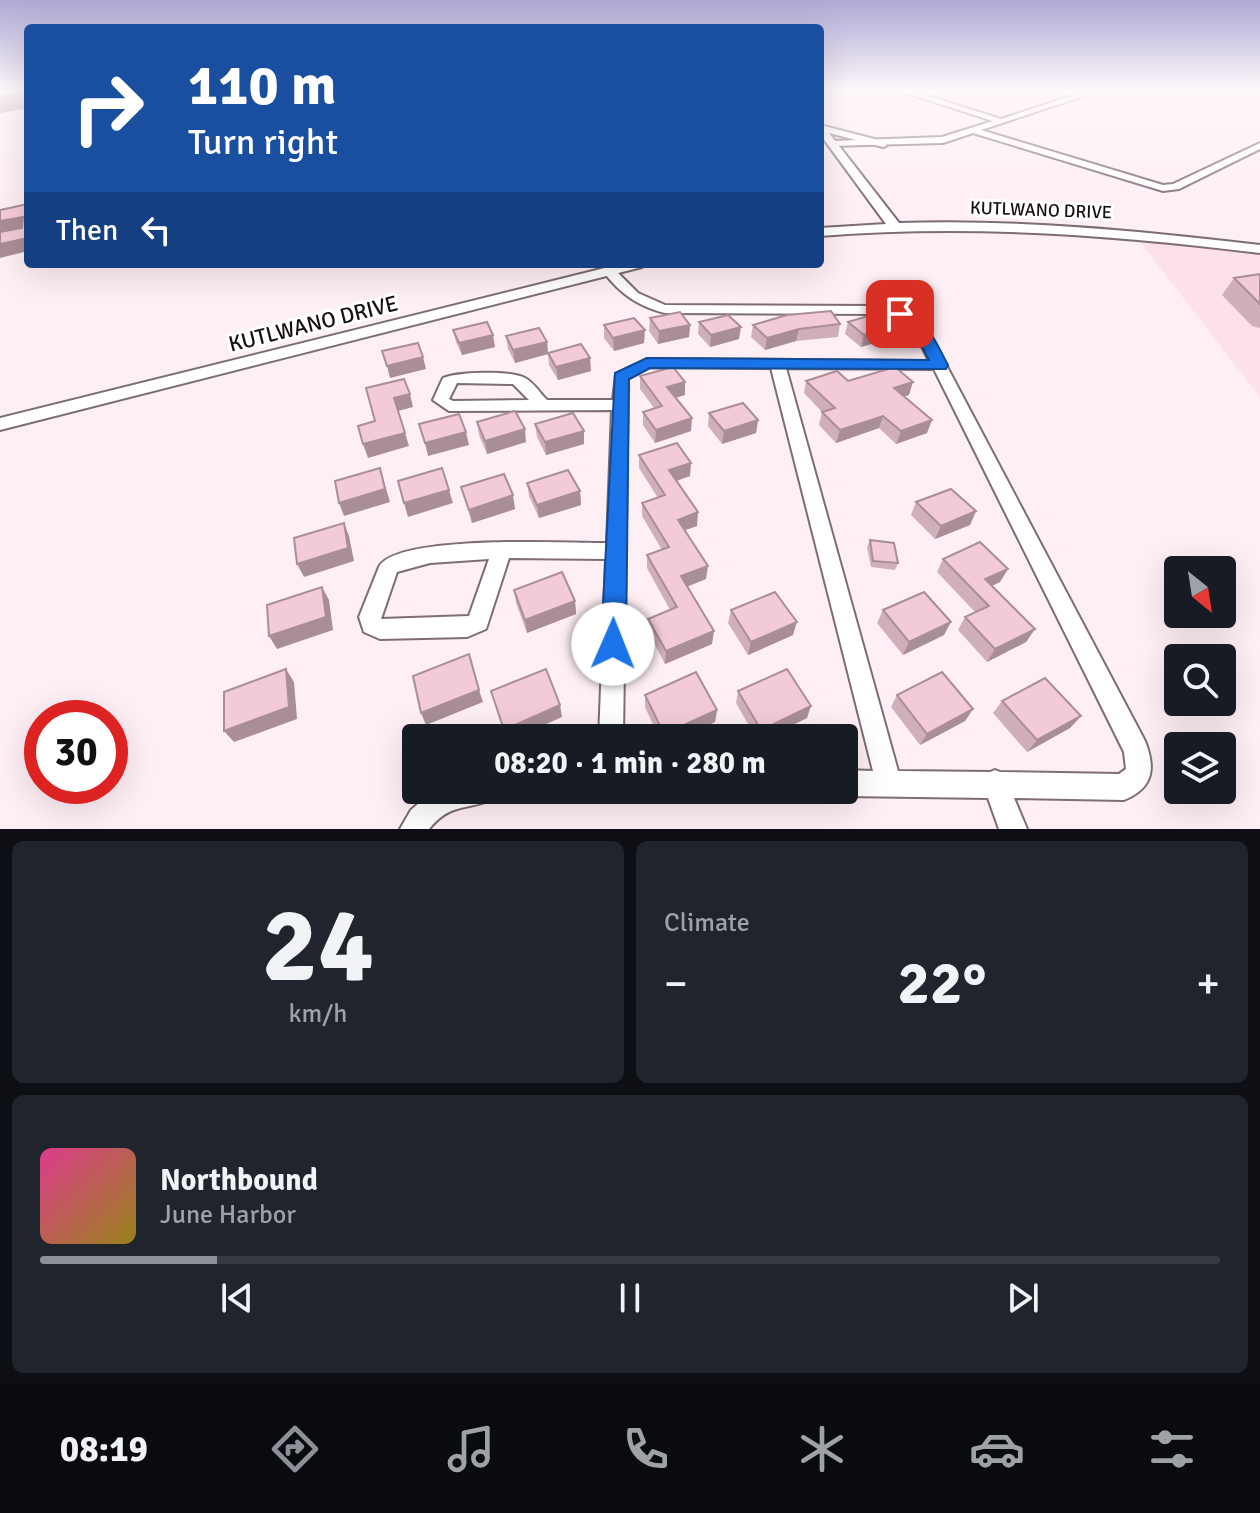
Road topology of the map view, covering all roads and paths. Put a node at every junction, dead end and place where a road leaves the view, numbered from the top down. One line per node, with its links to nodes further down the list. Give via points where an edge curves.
1 (824, 129): 6 (street)
2 (982, 129): 3 (street)
3 (974, 131): 6 (street, via 943,140); 7 (street, via 1163,188)
4 (824, 133): 5 (street)
5 (832, 144): 6 (street); 8 (street)
6 (883, 144): 8 (street, via 852,154)
7 (1260, 146)
8 (846, 162): 9 (street)
9 (896, 228): 10 (street, KUTLWANO DRIVE); 11 (street, KUTLWANO DRIVE, via 1093,230)
10 (824, 232)
11 (1260, 249)
12 (621, 268): 13 (street, KUTLWANO DRIVE)
13 (609, 271): 15 (street, via 626,292 665,309 900,314 920,328); 18 (street, KUTLWANO DRIVE)
14 (777, 364): 15 (street); 17 (street, via 647,363 621,377); 23 (street)
15 (940, 365): 24 (street, via 1136,750 1139,774 1124,787)
16 (542, 405): 16 (street, via 449,406 441,400 448,381 455,378 515,379); 17 (street)
17 (619, 405): 19 (street)
18 (0, 424)
19 (616, 551): 20 (street); 21 (street)
20 (501, 552): 20 (street, via 397,561 389,567 370,617 372,625 467,627 478,622)
21 (611, 724)
22 (858, 783): 23 (street)
23 (889, 783): 24 (street)
24 (995, 783): 27 (street)
25 (434, 804): 26 (street)
26 (414, 829)
27 (1013, 829)

